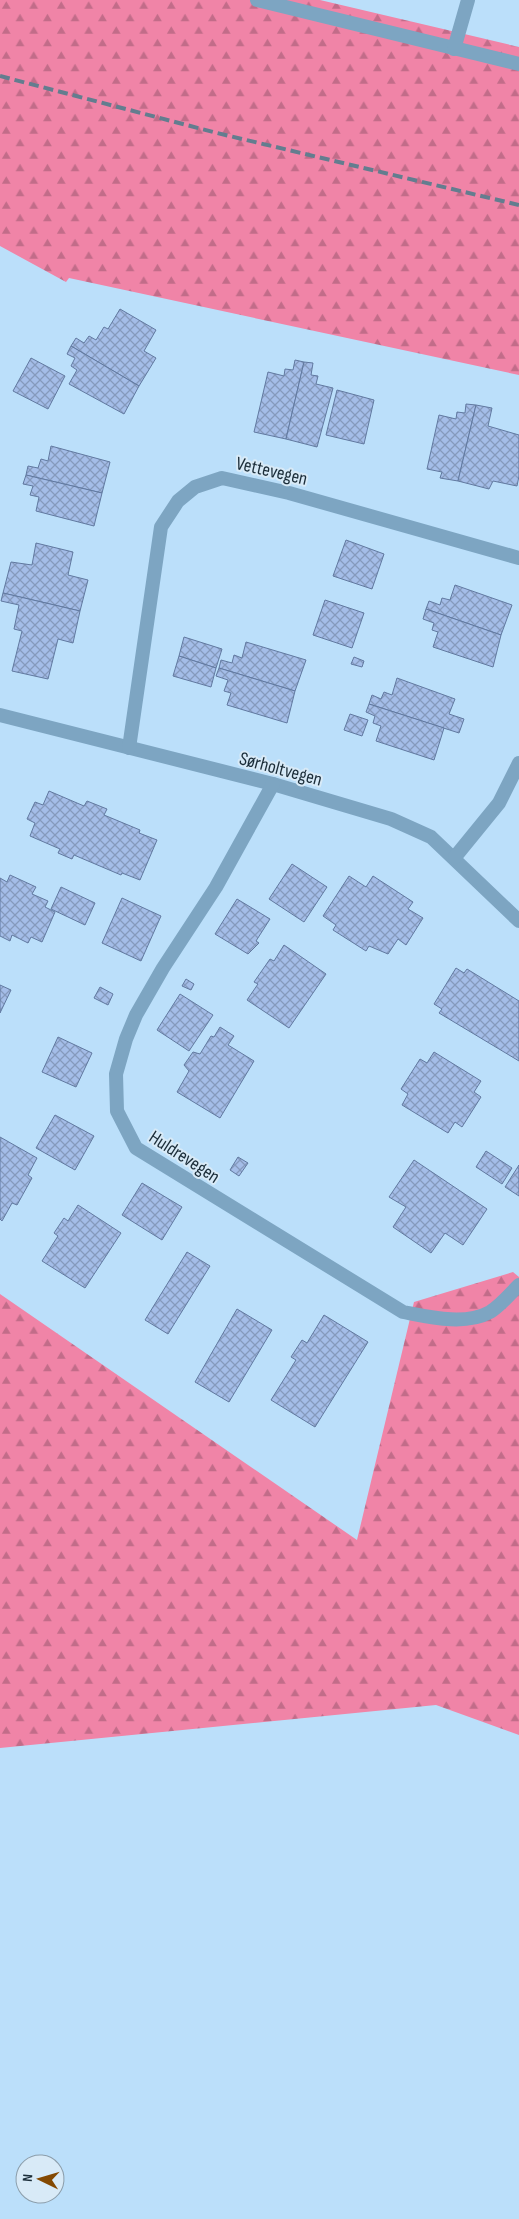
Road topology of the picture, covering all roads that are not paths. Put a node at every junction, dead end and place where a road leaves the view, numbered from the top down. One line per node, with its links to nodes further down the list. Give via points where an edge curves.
1 (257, 0): 3 (street)
2 (468, 0): 3 (street)
3 (454, 49): 4 (street)
4 (519, 64)
5 (519, 558): 7 (street, Vettevegen, via 232,480 222,478 195,488 178,501 161,527)
6 (0, 715): 7 (street, Sørholtvegen)
7 (129, 748): 9 (street, Sørholtvegen)
8 (519, 763): 10 (street, via 499,803)
9 (273, 784): 10 (street, Sørholtvegen, via 391,819 431,837); 12 (street, Huldrevegen, via 216,888 136,1015 116,1074 117,1111 136,1148 403,1312 456,1319 476,1316 489,1312)
10 (455, 857): 11 (street, Sørholtvegen)
11 (519, 921)
12 (519, 1285)

